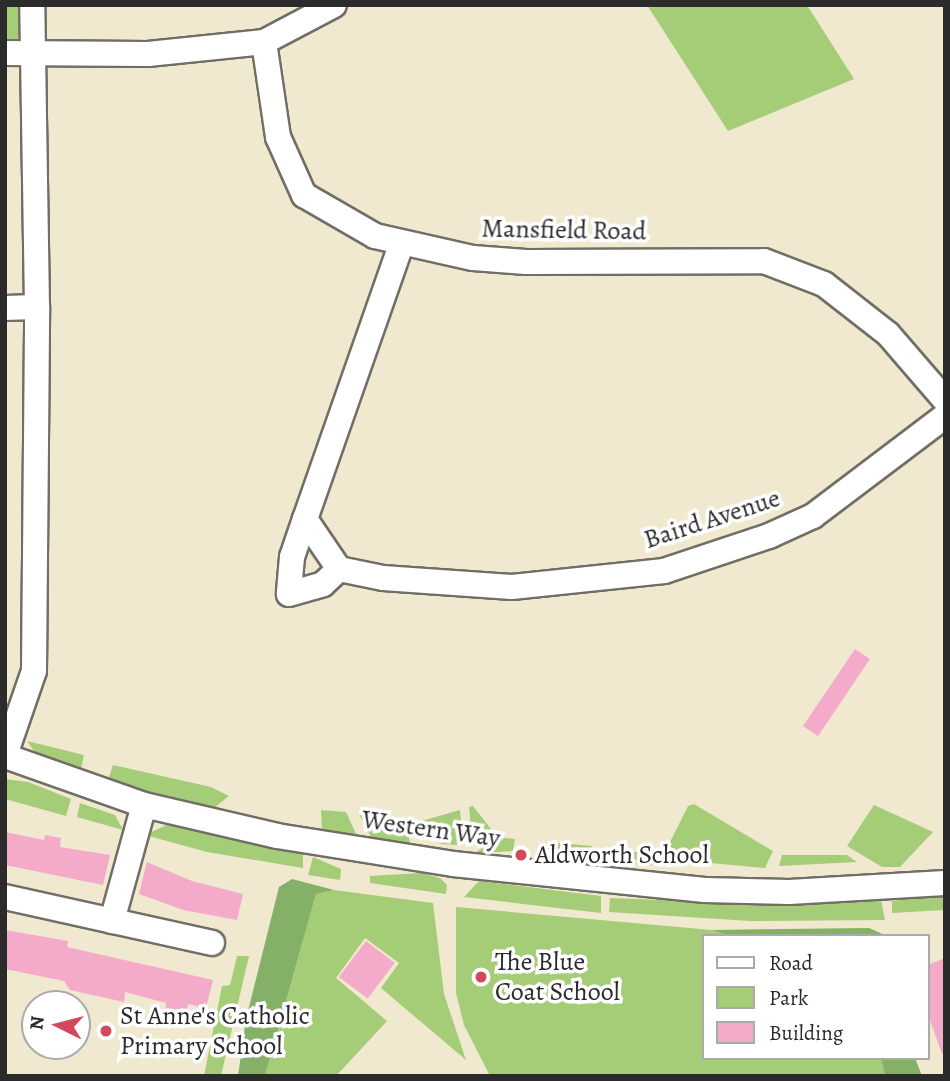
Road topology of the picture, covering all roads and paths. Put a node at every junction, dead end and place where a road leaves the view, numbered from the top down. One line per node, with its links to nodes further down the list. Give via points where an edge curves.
1 (32, 5): 5 (street)
2 (334, 5): 3 (street)
3 (264, 42): 5 (street, via 148,54); 6 (street, Mansfield Road, via 278,137 304,195 375,236)
4 (5, 53): 5 (street)
5 (34, 53): 7 (street)
6 (401, 245): 9 (street, Mansfield Road, via 526,262 764,261 824,284 888,334); 11 (street)
7 (37, 307): 8 (street); 13 (street, via 34,671)
8 (5, 308)
9 (945, 400)
10 (945, 416): 12 (street, Baird Avenue, via 813,516 769,536 664,570 512,587 383,578)
11 (305, 519): 12 (street); 12 (street, via 292,557 289,594 323,584)
12 (339, 569)
13 (5, 755): 14 (street, Western Way, via 82,787)
14 (144, 805): 15 (street, Western Way, via 311,842 606,883 789,892); 17 (street)
15 (945, 884)
16 (5, 897): 17 (street)
17 (112, 921): 18 (street)
18 (212, 943)

